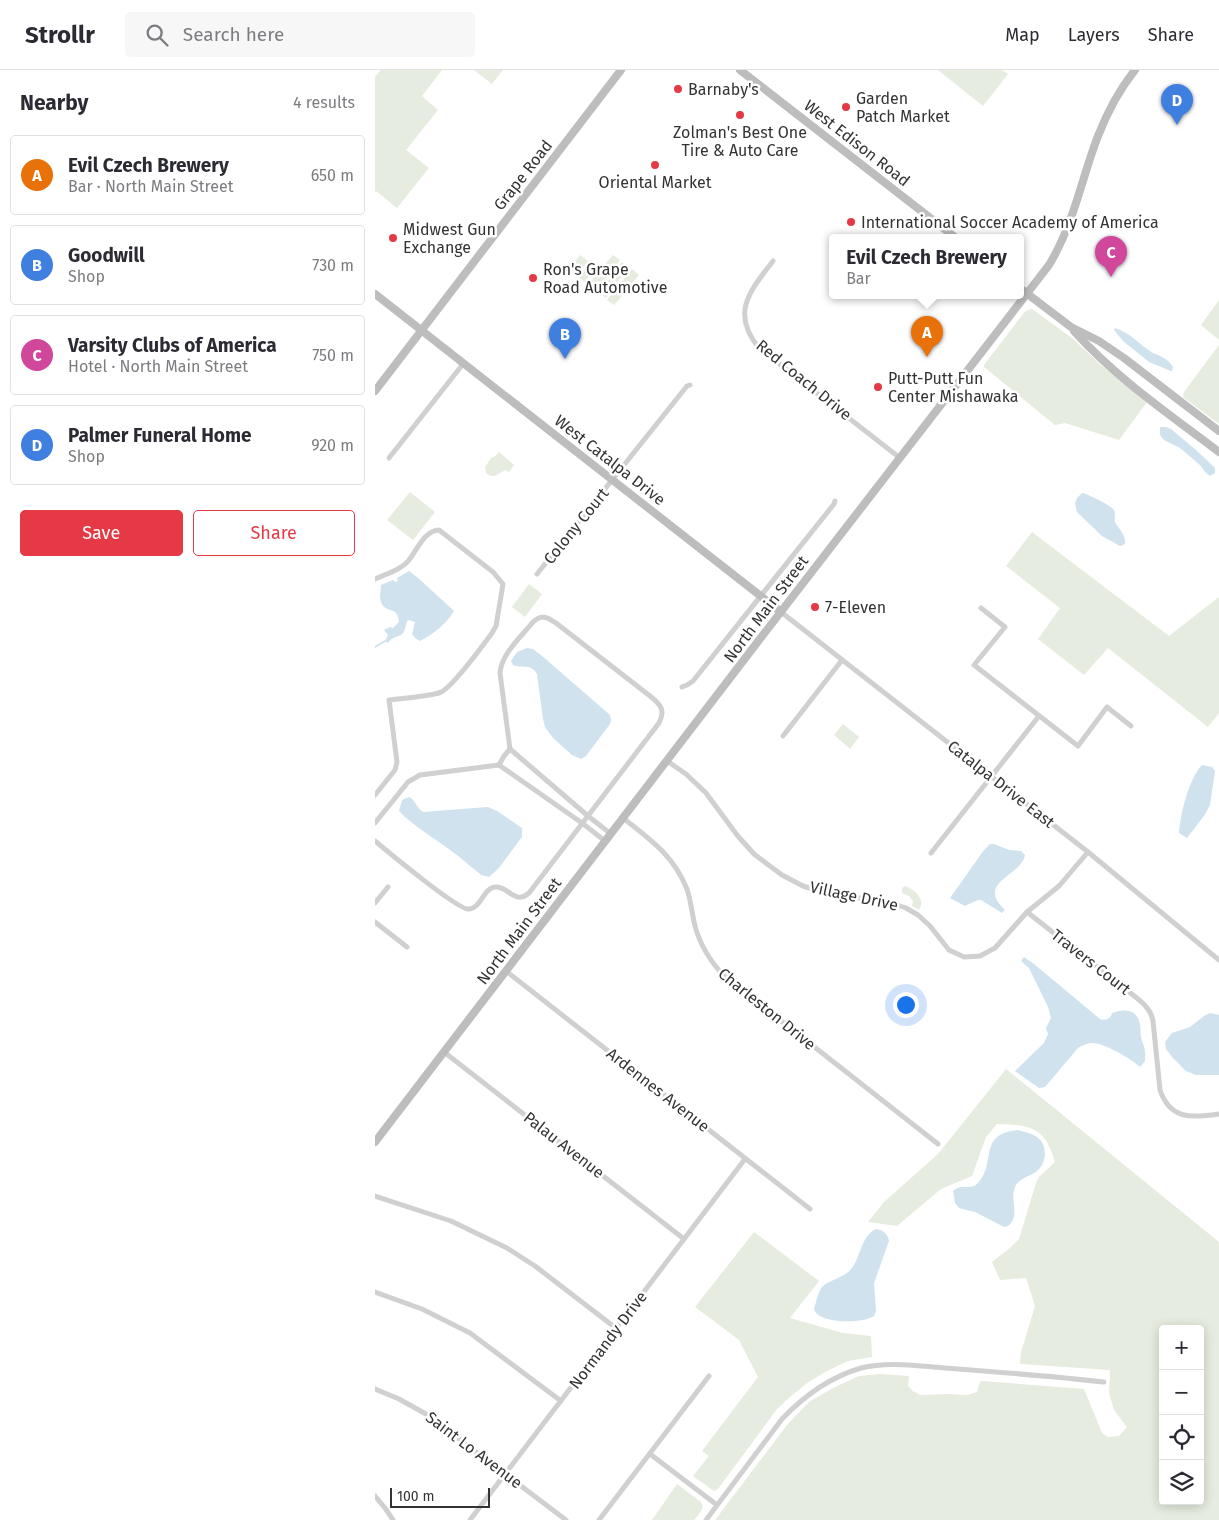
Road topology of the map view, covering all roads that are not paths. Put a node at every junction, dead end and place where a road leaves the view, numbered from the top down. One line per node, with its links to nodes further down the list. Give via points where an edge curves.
1 (621, 70): 10 (main road, Grape Road)
2 (741, 70): 4 (main road, West Edison Road)
3 (1135, 70): 8 (main road, North Main Street, via 1103,125 1061,244)
4 (951, 234)
5 (773, 262): 17 (street, Red Coach Drive, via 747,301 745,317 753,340)
6 (1024, 291): 8 (main road)
7 (375, 294): 10 (main road, West Catalpa Drive)
8 (1028, 294): 9 (main road); 17 (main road, North Main Street)
9 (1071, 327): 14 (main road, via 1124,358); 15 (main road, via 1115,371)
10 (421, 330): 11 (main road, West Catalpa Drive); 13 (main road, Grape Road)
11 (463, 364): 16 (street); 18 (main road, West Catalpa Drive)
12 (690, 385): 18 (street, Colony Court)
13 (375, 391)
14 (1219, 431)
15 (1219, 452)
16 (389, 458)
17 (900, 458): 24 (main road, North Main Street)
18 (613, 479): 20 (street, Colony Court); 22 (main road, West Catalpa Drive)
19 (835, 501): 22 (street)
20 (537, 574)
21 (375, 579): 34 (street, via 407,562 429,534 439,530 493,572 503,584 496,626 447,688 439,693 389,700 397,762 395,770)
22 (760, 596): 24 (main road, West Catalpa Drive); 26 (street, via 693,681)
23 (981, 608): 27 (street, via 1005,627 974,666)
24 (781, 612): 25 (street, Catalpa Drive East); 31 (main road, North Main Street)
25 (842, 660): 29 (street); 33 (street, Catalpa Drive East)
26 (682, 687)
27 (1039, 716): 28 (street, via 1078,746 1107,708); 33 (street)
28 (1131, 726)
29 (783, 736)
30 (511, 749): 32 (street); 35 (street); 35 (street, via 500,665 533,622 545,616 662,708 659,723)
31 (667, 761): 36 (main road, North Main Street); 46 (street, Village Drive, via 706,793 754,854 782,875 825,893 898,904 924,920 955,954 972,957 988,953)
32 (499, 765): 37 (street, via 420,775 408,782); 38 (street)
33 (992, 777): 42 (street, Catalpa Drive East); 43 (street)
34 (375, 795)
35 (587, 816): 38 (street); 39 (street)
36 (623, 818): 39 (main road, North Main Street); 54 (street, Charleston Drive, via 657,844 681,875 699,937 710,959 724,976)
37 (375, 823)
38 (582, 823): 40 (street, via 525,896 516,897 502,888 493,887 477,905 467,910 447,899); 41 (street)
39 (611, 834): 41 (main road, North Main Street)
40 (375, 841)
41 (605, 841): 50 (main road, North Main Street)
42 (1088, 852): 46 (street, Village Drive, via 1059,886); 49 (street, Catalpa Drive East)
43 (931, 853)
44 (388, 886): 45 (street)
45 (375, 903)
46 (1027, 912): 52 (street, Travers Court, via 1142,1002 1152,1015 1159,1084 1164,1100 1175,1112 1184,1116)
47 (375, 922): 48 (street)
48 (407, 947)
49 (1219, 960)
50 (506, 971): 51 (main road, North Main Street); 55 (street, Ardennes Avenue)
51 (444, 1052): 53 (main road, North Main Street); 58 (street, Palau Avenue)
52 (1219, 1114)
53 (375, 1142)
54 (938, 1144)
55 (745, 1159): 57 (street, Ardennes Avenue); 58 (street, Normandy Drive)
56 (375, 1196): 60 (street, via 451,1222 507,1248)
57 (810, 1209)
58 (684, 1239): 60 (street, Normandy Drive)
59 (375, 1292): 64 (street, via 422,1309 470,1333)
60 (617, 1328): 64 (street, Normandy Drive)
61 (709, 1376): 65 (street)
62 (1104, 1382): 68 (street, via 888,1364 863,1368 832,1379 793,1407)
63 (375, 1389): 66 (street, Saint Lo Avenue, via 426,1414)
64 (561, 1401): 66 (street, Normandy Drive)
65 (650, 1454): 68 (street); 72 (street)
66 (506, 1473): 70 (street, Normandy Drive); 71 (street, Saint Lo Avenue)
67 (375, 1496): 69 (street)
68 (717, 1505): 73 (street)
69 (393, 1520)
70 (470, 1520)
71 (567, 1520)
72 (599, 1520)
73 (706, 1520)

